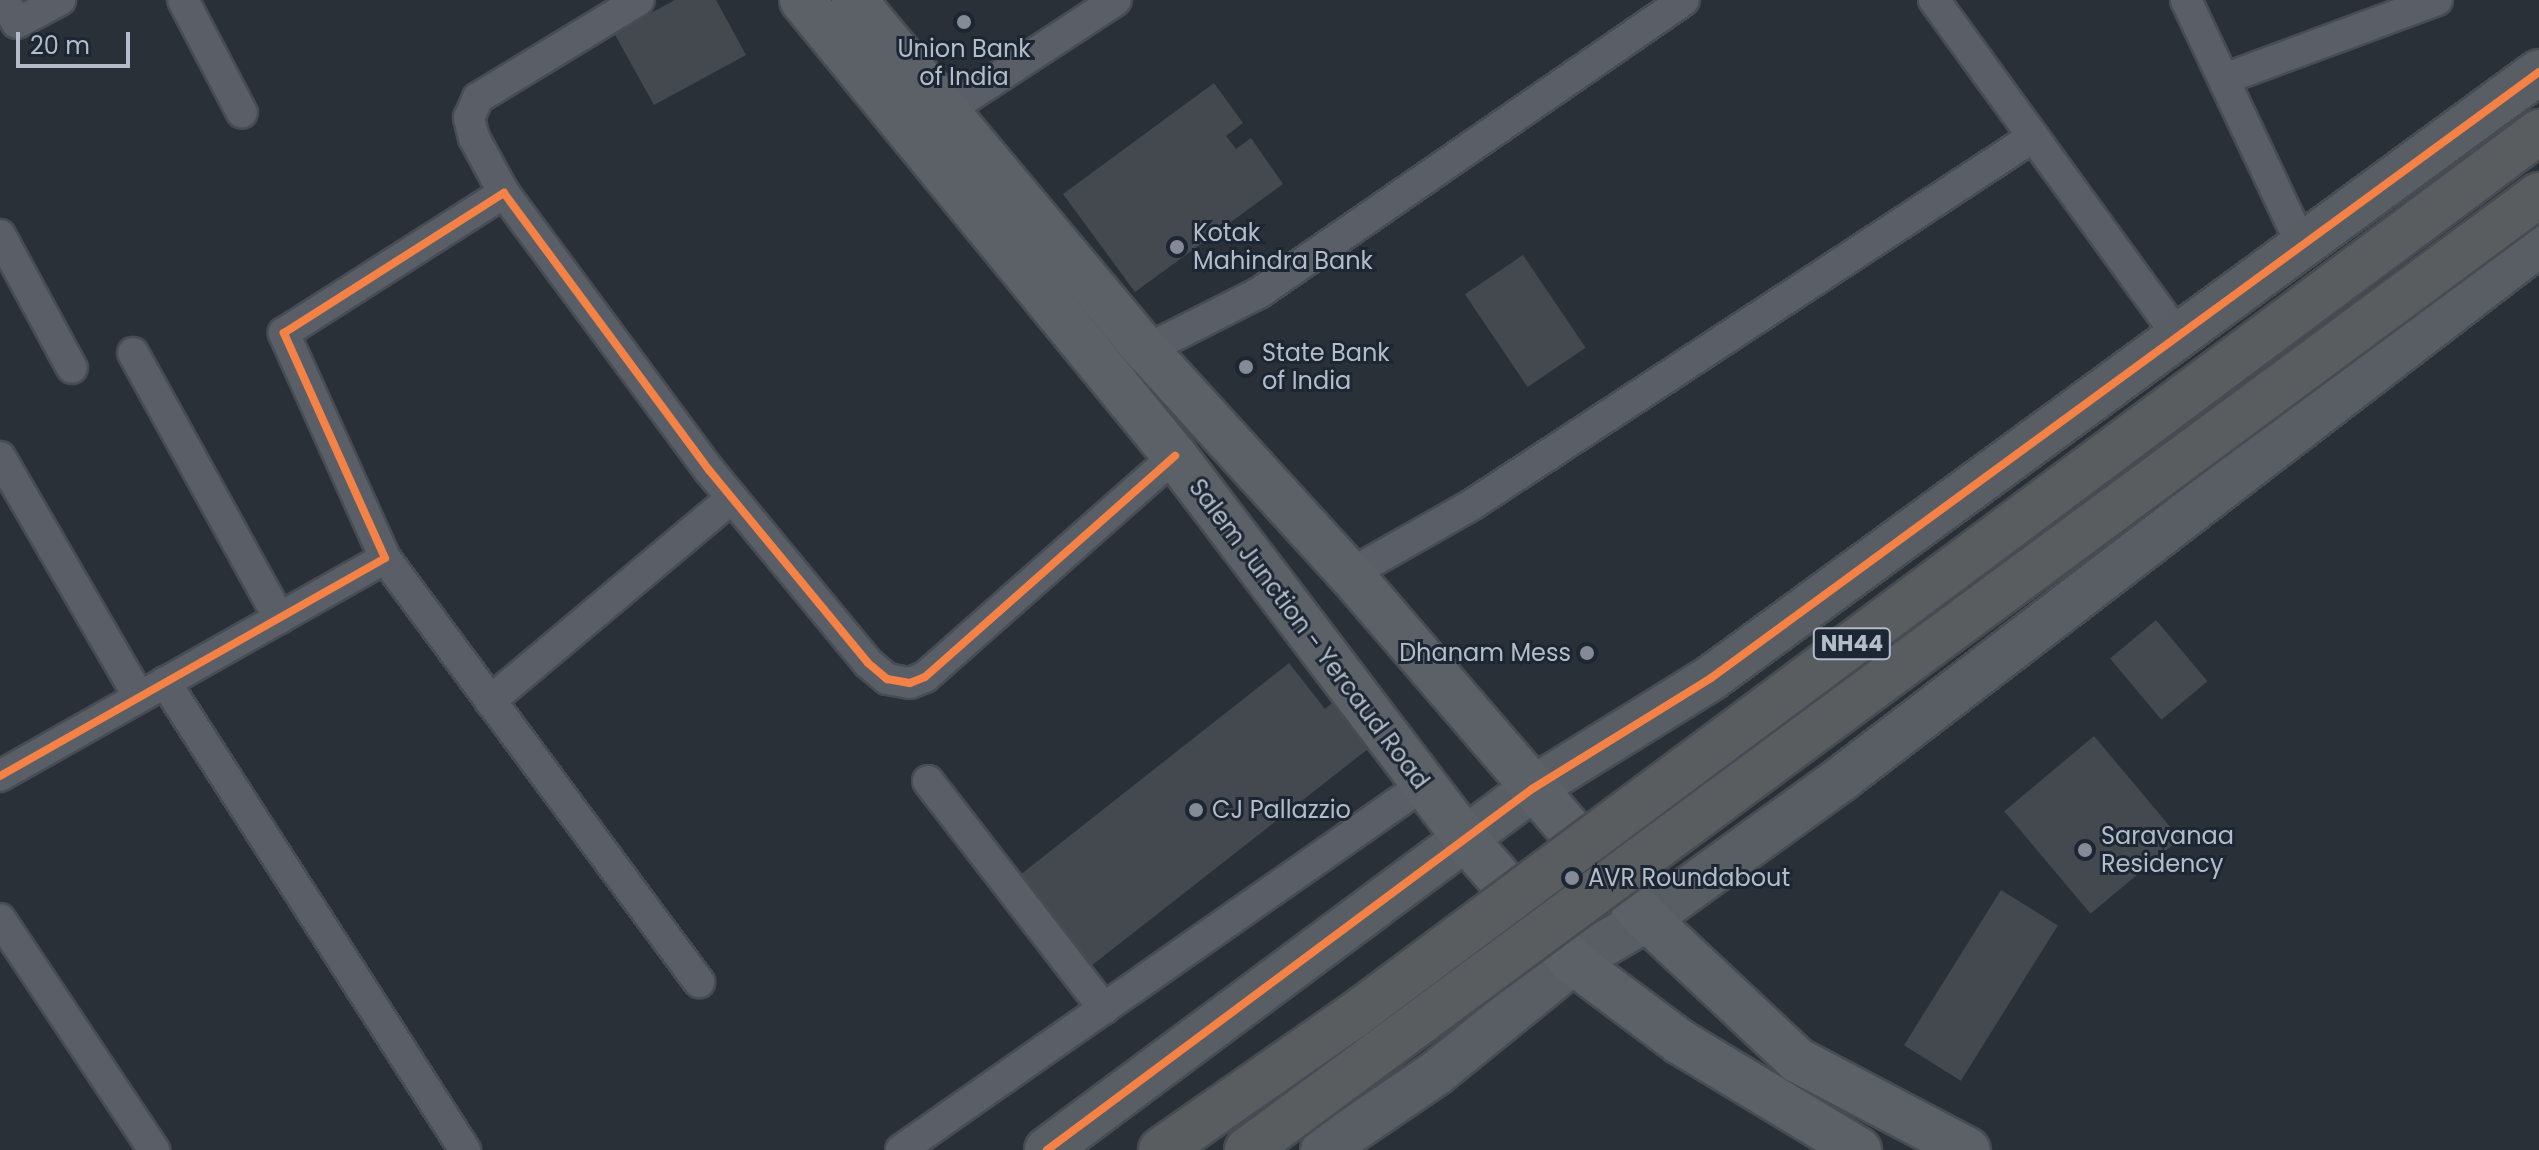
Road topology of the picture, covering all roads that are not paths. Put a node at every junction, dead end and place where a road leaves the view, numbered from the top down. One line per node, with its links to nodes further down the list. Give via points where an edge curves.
1 (60, 0): 11 (street)
2 (183, 0): 15 (street)
3 (639, 0): 18 (street, via 478,98 469,118 474,138)
4 (802, 0): 27 (main road, Salem Junction - Yercaud Road)
5 (854, 0): 14 (main road)
6 (1116, 0): 14 (street)
7 (1684, 0): 24 (street, via 1259,293)
8 (1934, 0): 17 (street)
9 (2186, 0): 13 (street)
10 (2437, 0): 13 (street)
11 (7, 18)
12 (2539, 72): 22 (street)
13 (2224, 79): 22 (street)
14 (945, 112): 24 (main road)
15 (242, 113)
16 (2539, 132): 49 (highway, NH44, bridge, via 1352,1017)
17 (2033, 137): 23 (street); 31 (street, via 1473,504)
18 (504, 193): 29 (street); 30 (street, via 284,333)
19 (2539, 195): 50 (highway, NH44, bridge)
20 (0, 235): 26 (street)
21 (2539, 244): 41 (street, via 1854,769)
22 (2303, 247): 23 (street)
23 (2177, 334): 38 (street, via 1711,678)
24 (1146, 350): 31 (main road)
25 (133, 353): 32 (street)
26 (72, 368)
27 (1175, 456): 29 (street, via 937,668 910,683 887,679 868,663); 37 (main road, Salem Junction - Yercaud Road)
28 (0, 457): 33 (street)
29 (732, 498): 34 (street)
30 (385, 558): 32 (street); 34 (street)
31 (1350, 574): 38 (main road)
32 (279, 618): 33 (street)
33 (152, 690): 35 (street); 46 (street)
34 (490, 701): 43 (street)
35 (0, 776)
36 (928, 781): 44 (street)
37 (1423, 785): 39 (main road, Salem Junction - Yercaud Road); 44 (street)
38 (1532, 789): 39 (street); 41 (main road)
39 (1467, 841): 42 (main road, Salem Junction - Yercaud Road); 48 (street)
40 (0, 919): 45 (street)
41 (1647, 919): 42 (street); 53 (main road, via 1797,1060)
42 (1573, 962): 51 (street, via 1435,1074); 52 (main road, Salem Junction - Yercaud Road, via 1680,1042)
43 (699, 982)
44 (1104, 1009): 47 (street)
45 (154, 1150)
46 (465, 1150)
47 (901, 1150)
48 (1047, 1150)
49 (1161, 1150)
50 (1247, 1150)
51 (1323, 1150)
52 (1859, 1150)
53 (1968, 1150)

